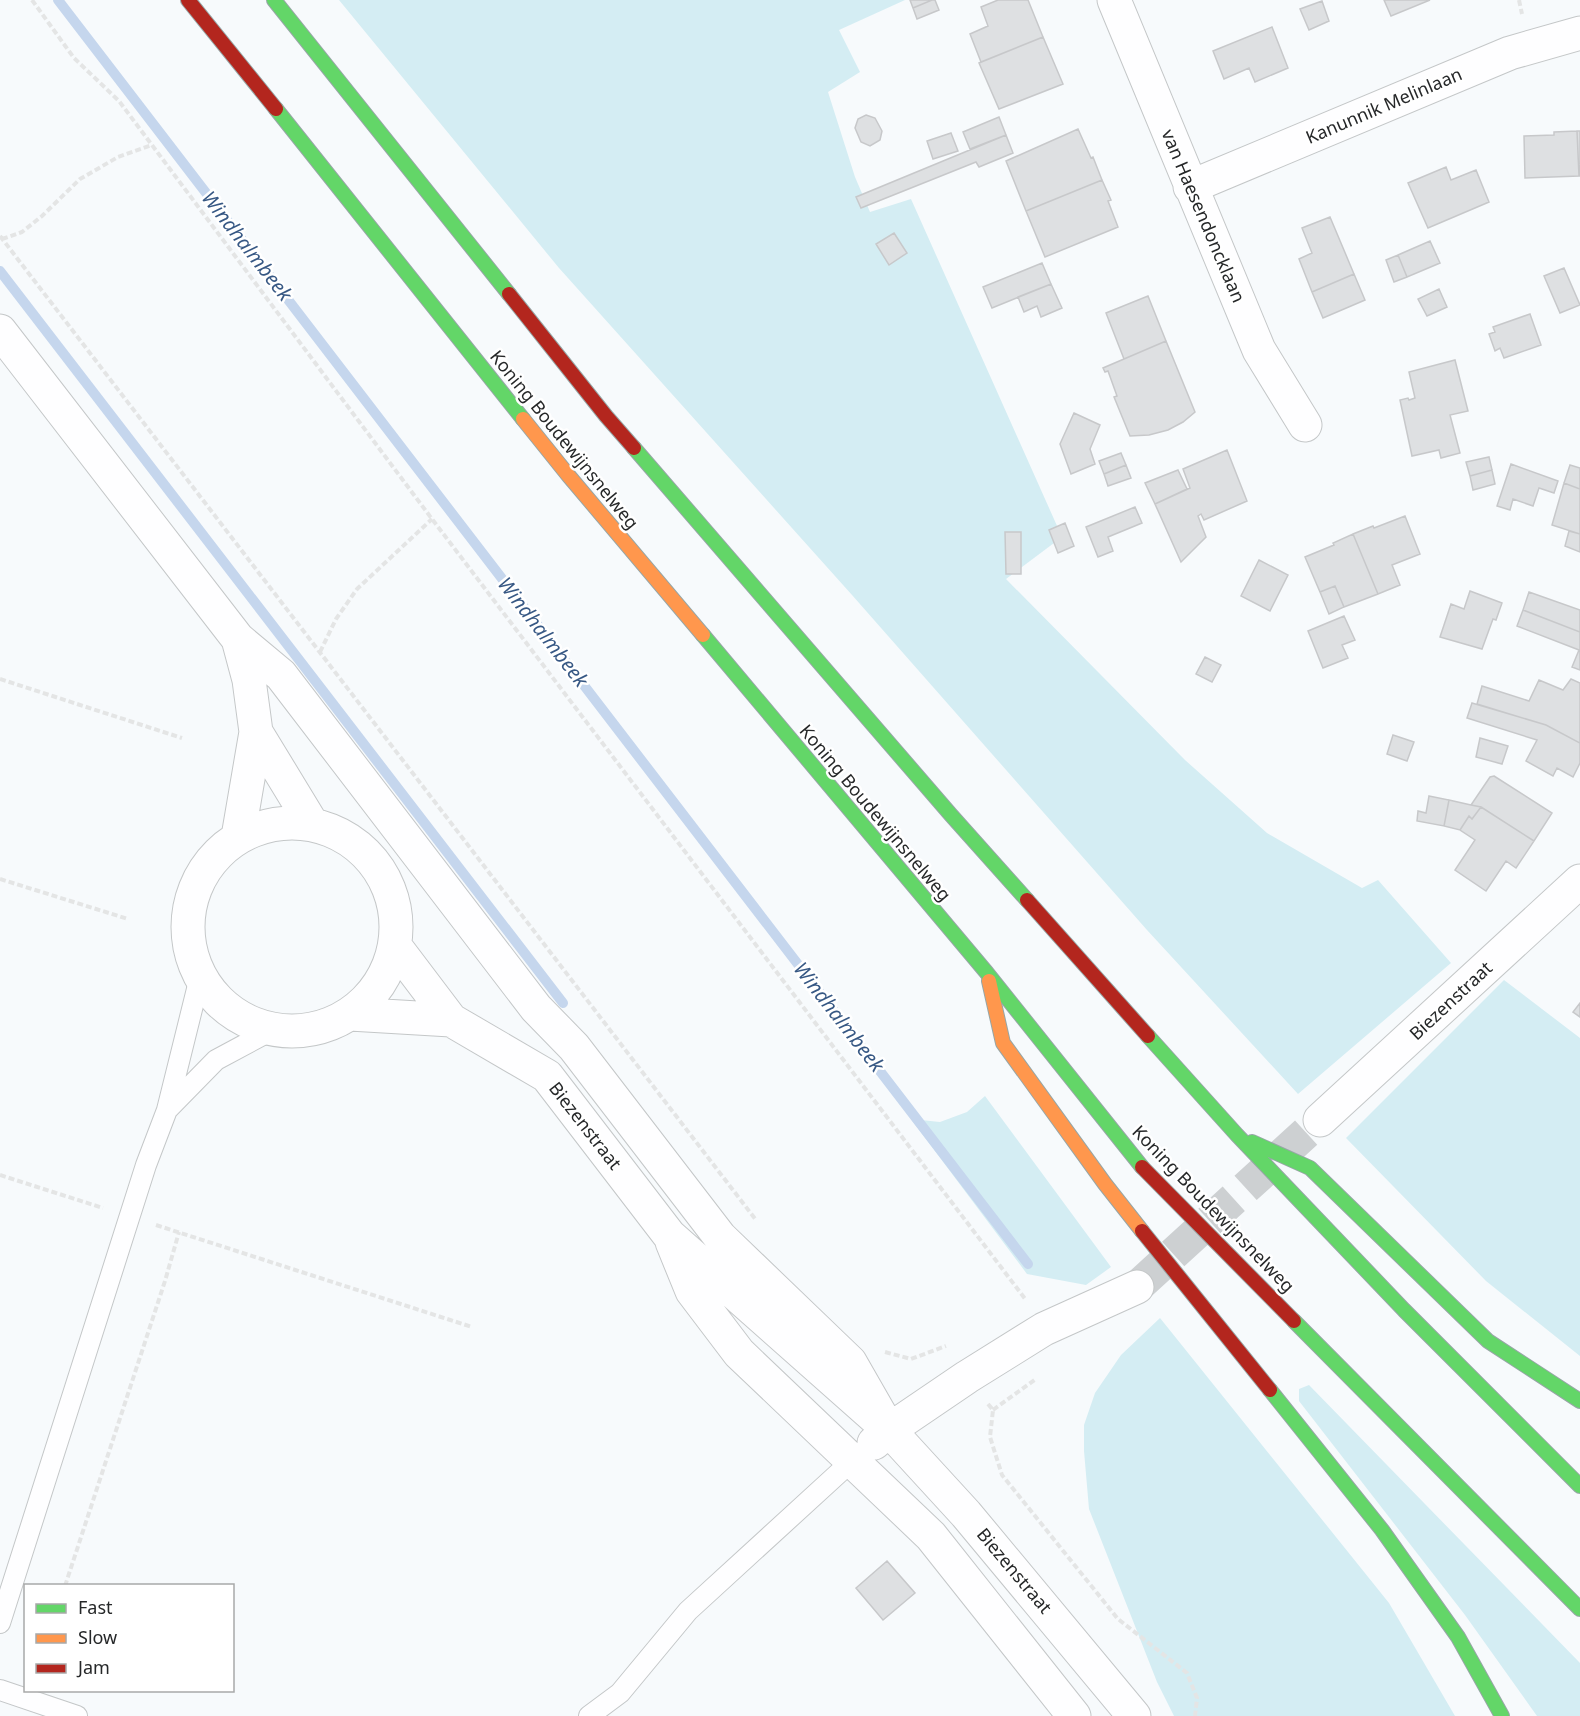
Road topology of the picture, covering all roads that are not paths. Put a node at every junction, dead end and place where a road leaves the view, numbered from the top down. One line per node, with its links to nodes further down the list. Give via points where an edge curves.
1 (188, 0): 14 (highway, Koning Boudewijnsnelweg, via 568,475)
2 (274, 0): 21 (highway, via 606,416 959,824)
3 (1114, 0): 5 (street, van Haesendoncklaan)
4 (1580, 33): 5 (street, Kanunnik Melinlaan, via 1510,53)
5 (1191, 187): 7 (street, van Haesendoncklaan, via 1259,350)
6 (0, 331): 8 (street)
7 (1305, 425)
8 (238, 639): 9 (street, via 249,680); 25 (street, via 281,675 536,1008 574,1047 720,1237 850,1362)
9 (256, 732): 10 (street); 11 (street)
10 (312, 824): 11 (street, via 261,826); 13 (street, via 343,836 369,855 387,883 396,914)
11 (238, 837): 15 (street, via 213,857 195,884 187,915 188,947)
12 (1580, 881): 20 (street, Biezenstraat)
13 (395, 946): 16 (street, via 386,973 371,995); 17 (street, Biezenstraat)
14 (987, 973): 28 (highway, Koning Boudewijnsnelweg, via 1137,1162); 35 (highway, via 1003,1043 1105,1184 1382,1530 1458,1637)
15 (200, 977): 18 (street, via 218,1001 243,1020); 19 (lane)
16 (350, 1014): 17 (street, Biezenstraat); 18 (street, via 326,1026)
17 (451, 1020): 22 (street, Biezenstraat, via 547,1076)
18 (272, 1030): 19 (lane, via 216,1060)
19 (167, 1110): 29 (lane)
20 (1320, 1120)
21 (1237, 1135): 24 (highway, via 1310,1168 1488,1341); 27 (highway)
22 (669, 1235): 25 (street, Biezenstraat); 26 (street, Biezenstraat, via 692,1291 739,1353)
23 (1137, 1287): 25 (street, via 1044,1329)
24 (1580, 1401)
25 (889, 1430): 26 (street); 34 (street, Biezenstraat, via 966,1514)
26 (853, 1460): 32 (lane, via 688,1611 620,1693); 33 (street, Biezenstraat, via 931,1536)
27 (1580, 1486)
28 (1580, 1609)
29 (0, 1623)
30 (0, 1690): 31 (lane)
31 (77, 1716)
32 (589, 1716)
33 (1074, 1716)
34 (1134, 1716)
35 (1502, 1716)

